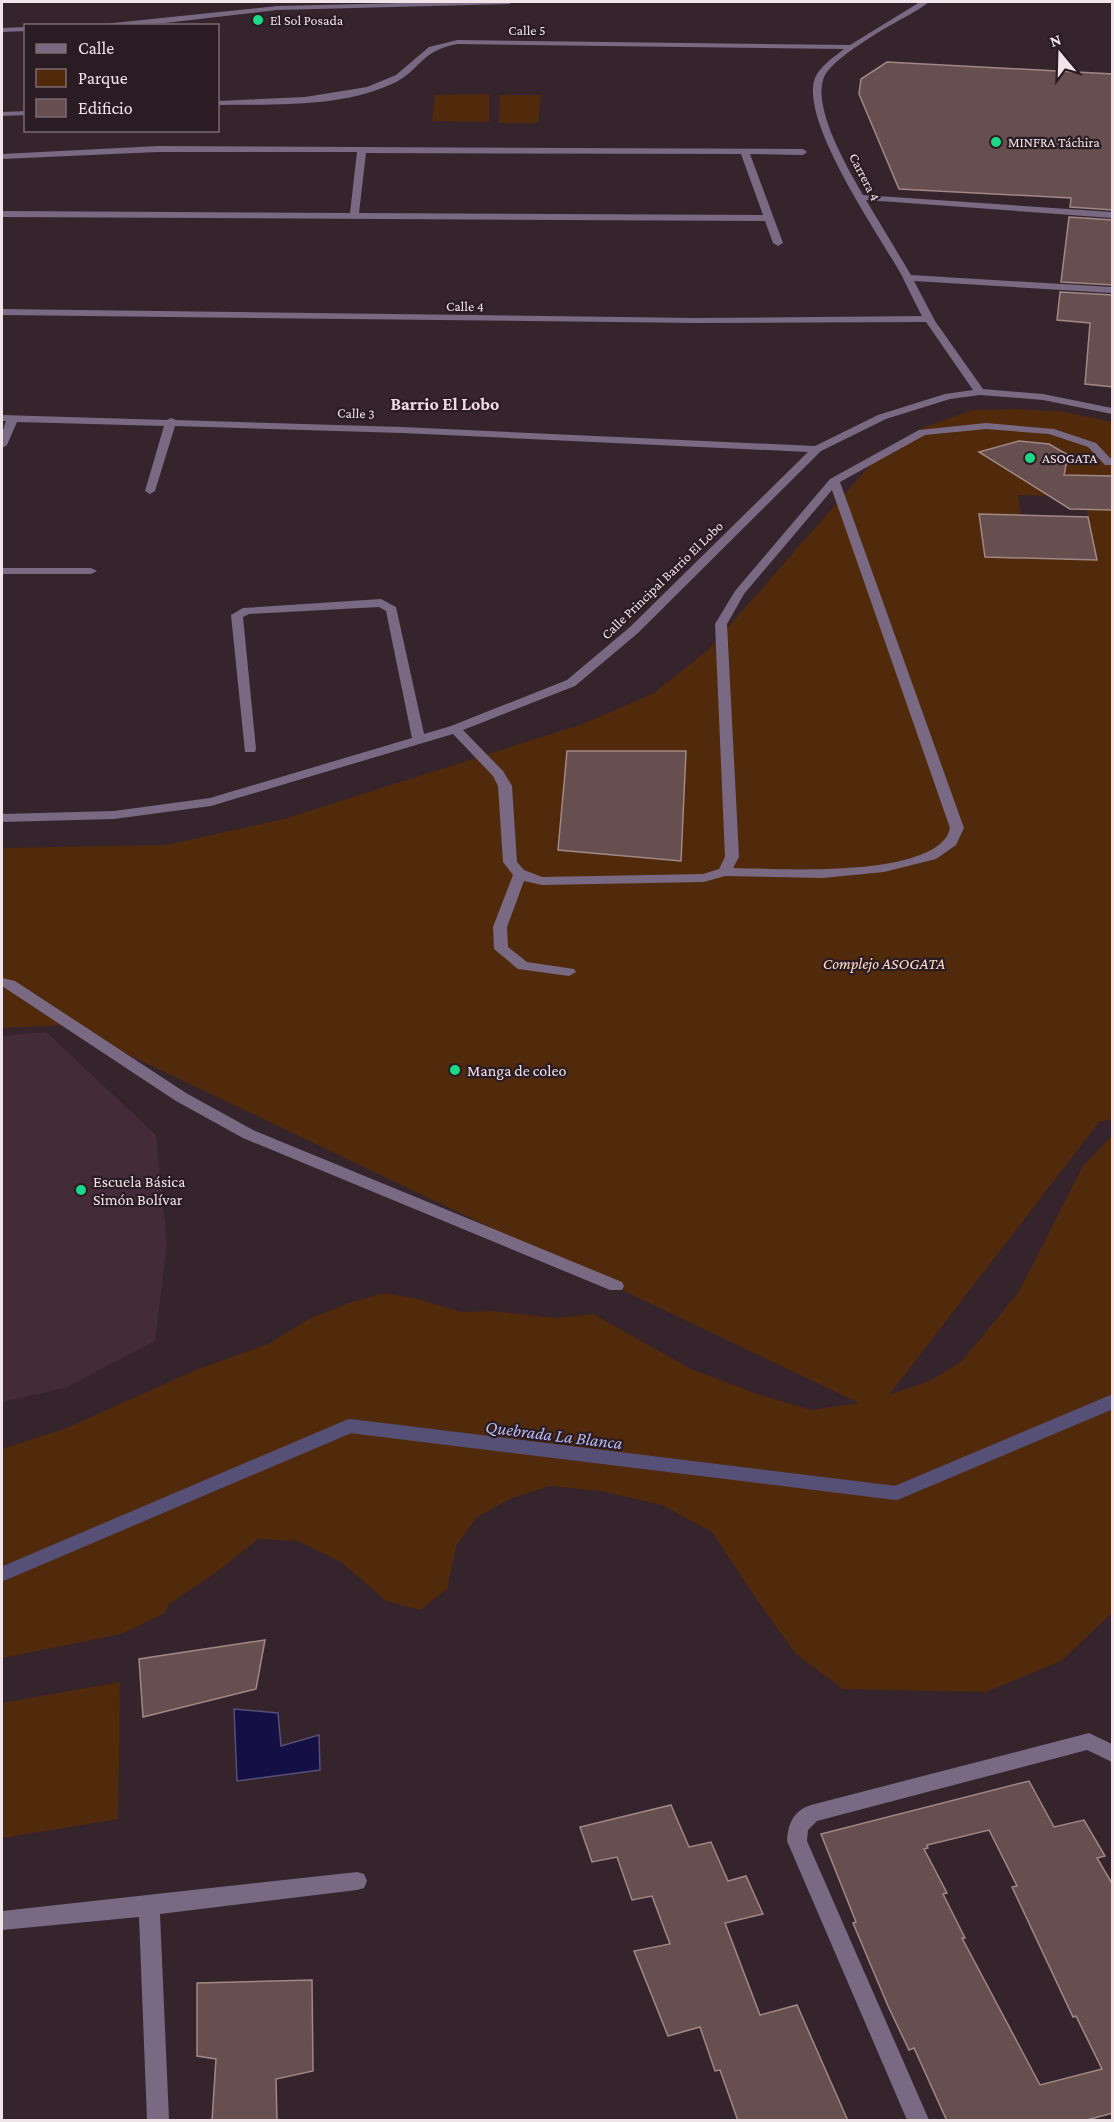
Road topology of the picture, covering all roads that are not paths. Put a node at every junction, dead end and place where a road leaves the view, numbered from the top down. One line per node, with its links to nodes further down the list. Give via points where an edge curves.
1 (509, 2): 3 (street, via 278,8)
2 (925, 2): 6 (street, Carrera 4)
3 (118, 24)
4 (24, 29): 5 (street)
5 (2, 30)
6 (853, 47): 7 (street, Calle 5, via 457,42 436,44 424,50 409,70 388,83 355,92); 14 (street, Carrera 4, via 819,79 817,96 825,127)
7 (219, 104)
8 (24, 113): 9 (street)
9 (2, 114)
10 (362, 149): 12 (street); 13 (street, via 158,149); 16 (street)
11 (803, 152): 12 (street)
12 (746, 153): 18 (street)
13 (5, 159)
14 (859, 197): 17 (street); 20 (street, Carrera 4)
15 (2, 214): 16 (street)
16 (354, 215): 18 (street)
17 (1113, 215)
18 (767, 218): 19 (street)
19 (778, 243)
20 (907, 278): 21 (street); 23 (street, Carrera 4)
21 (1113, 290)
22 (2, 312): 23 (street, Calle 4, via 580,321)
23 (928, 319): 24 (street, Carrera 4)
24 (980, 392): 25 (street, Calle Principal Barrio El Lobo, via 1043,397); 30 (street, Calle Principal Barrio El Lobo, via 914,406 852,429)
25 (1113, 411)
26 (2, 418): 27 (street, Calle 3)
27 (13, 418): 28 (street, Calle 3); 29 (street)
28 (171, 421): 30 (street, Calle 3); 33 (street)
29 (2, 445)
30 (817, 448): 36 (street, Calle Principal Barrio El Lobo, via 642,623 571,683)
31 (1109, 463): 32 (street, via 1092,445 1073,436 1019,427 953,427 923,432)
32 (834, 481): 40 (street, via 739,593 721,624 732,857); 40 (street, via 957,828 951,842 931,856 884,868 823,874)
33 (150, 491)
34 (2, 571): 35 (street)
35 (91, 571)
36 (455, 729): 37 (street, Calle Principal Barrio El Lobo); 41 (street, via 505,786 510,862)
37 (418, 740): 38 (street, via 392,609 370,603 246,611 237,615); 39 (street, Calle Principal Barrio El Lobo, via 212,802 114,815)
38 (250, 749)
39 (2, 818)
40 (724, 872): 41 (street, via 704,878 542,881)
41 (520, 874): 42 (street, via 500,927 501,949 523,966)
42 (569, 972)
43 (2, 982): 44 (street, via 181,1097 248,1134)
44 (616, 1286)
45 (1113, 1754): 50 (street, via 1089,1741 811,1814 798,1826 797,1842)
46 (357, 1881): 47 (street)
47 (149, 1906): 48 (street); 49 (street)
48 (2, 1921)
49 (158, 2121)
50 (918, 2121)

